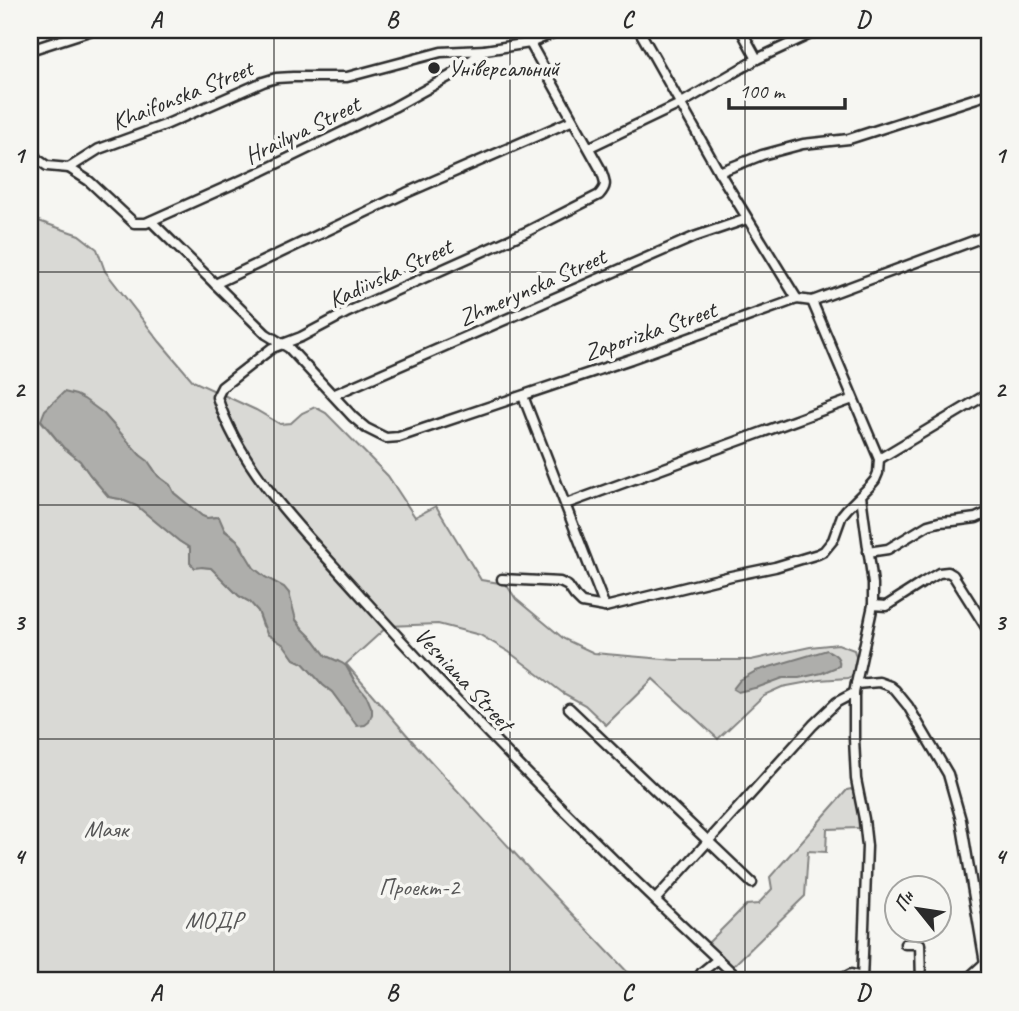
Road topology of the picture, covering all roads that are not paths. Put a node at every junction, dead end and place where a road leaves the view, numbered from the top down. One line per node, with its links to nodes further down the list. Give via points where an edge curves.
1 (92, 30): 7 (street)
2 (560, 30): 6 (street, Hrailyva Street)
3 (639, 30): 11 (street)
4 (741, 30): 9 (street)
5 (819, 30): 9 (street)
6 (530, 43): 8 (street, Hrailyva Street); 12 (street)
7 (30, 50)
8 (485, 50): 15 (street, Khaifonska Street, via 440,52 347,77 276,78 99,149); 18 (street, Hrailyva Street, via 394,107)
9 (757, 59): 11 (street)
10 (989, 94): 16 (street, via 849,139 762,155)
11 (680, 104): 13 (street); 16 (street)
12 (572, 120): 13 (street); 20 (street)
13 (590, 147): 23 (street, Kadiivska Street, via 606,184 592,200)
14 (30, 149): 15 (street, via 41,162)
15 (69, 168): 18 (street, via 134,223)
16 (719, 172): 17 (street)
17 (747, 219): 21 (street); 25 (street, Zhmerynska Street, via 694,237)
18 (151, 221): 20 (street)
19 (989, 235): 22 (street, Zaporizka Street)
20 (215, 284): 23 (street)
21 (797, 299): 22 (street, Zaporizka Street); 26 (street, Zaporizka Street)
22 (812, 301): 28 (street)
23 (282, 344): 25 (street); 27 (street, Kadiivska Street, via 233,378)
24 (989, 393): 29 (street)
25 (333, 395): 26 (street, Zaporizka Street, via 366,428 386,438)
26 (523, 396): 31 (street)
27 (217, 397): 42 (street, Vesniana Street, via 232,435 276,500 515,762)
28 (853, 399): 29 (street); 31 (street)
29 (878, 458): 30 (street, via 875,480)
30 (861, 496): 33 (street); 36 (street, via 842,515 831,543 818,554)
31 (566, 504): 36 (street)
32 (989, 512): 33 (street, via 928,525 888,549)
33 (868, 552): 35 (street)
34 (502, 579): 36 (street, via 559,582 579,601)
35 (873, 605): 37 (street, via 886,606 947,572); 38 (street)
36 (605, 607)
37 (989, 632)
38 (855, 688): 40 (street, via 813,725); 45 (street, via 879,682 890,685 908,706 948,774); 47 (street, via 856,779 867,846)
39 (569, 708): 40 (street)
40 (709, 840): 41 (street); 42 (street)
41 (752, 883)
42 (656, 899): 44 (street, Vesniana Street)
43 (920, 944): 51 (street)
44 (718, 959): 48 (street); 49 (street, Vesniana Street)
45 (987, 961): 46 (street); 52 (street)
46 (989, 977)
47 (862, 979): 50 (street, via 851,974)
48 (696, 981)
49 (741, 981)
50 (838, 981)
51 (921, 981)
52 (965, 981)

